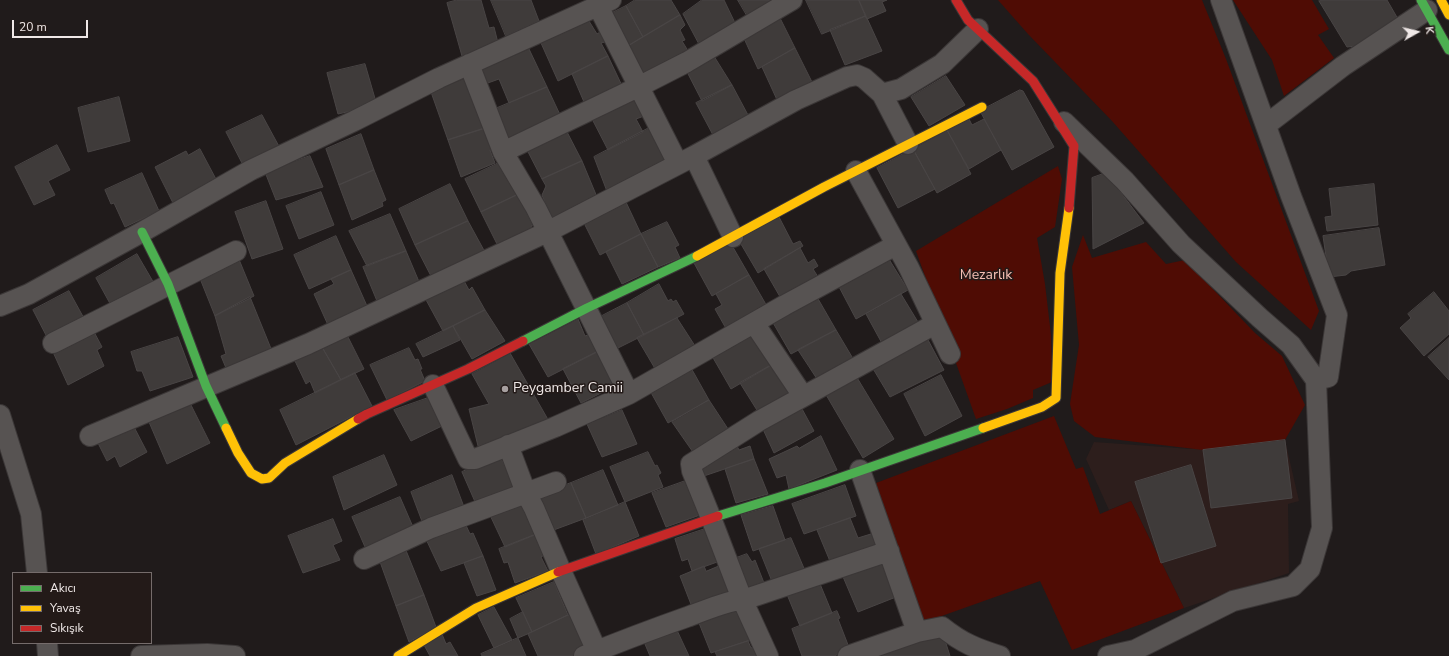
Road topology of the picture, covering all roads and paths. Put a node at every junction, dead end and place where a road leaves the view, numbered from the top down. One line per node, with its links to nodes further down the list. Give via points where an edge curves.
1 (792, 0): 10 (street, via 687,62)
2 (956, 0): 7 (street, via 968,20)
3 (1221, 0): 14 (street)
4 (604, 3): 9 (street); 10 (street)
5 (1430, 3): 6 (street); 8 (street); 14 (street)
6 (1449, 15)
7 (978, 29): 11 (street, via 942,64 901,89); 13 (street, via 1033,81)
8 (1449, 50)
9 (469, 64): 16 (street); 19 (street, via 251,170)
10 (638, 87): 16 (street); 17 (street)
11 (882, 94): 15 (street); 17 (street, via 864,78 857,75 847,77 796,100)
12 (982, 107): 15 (street)
13 (1050, 109): 31 (street, via 1125,181 1181,244 1291,345); 39 (street, via 1074,146 1070,203 1060,273 1056,398 1042,407)
14 (1266, 125): 31 (street, via 1337,315 1328,377)
15 (908, 144): 18 (street)
16 (504, 152): 20 (street)
17 (686, 160): 20 (street); 21 (street)
18 (856, 171): 21 (street); 22 (street)
19 (142, 232): 24 (street); 25 (street, via 29,294)
20 (547, 232): 26 (street); 33 (street, via 308,344)
21 (733, 237): 26 (street)
22 (896, 245): 27 (street); 28 (street)
23 (236, 251): 24 (street)
24 (168, 284): 29 (street); 33 (street)
25 (0, 306)
26 (587, 308): 32 (street); 34 (street)
27 (754, 323): 34 (street); 35 (street)
28 (935, 324): 30 (street); 35 (street)
29 (53, 343)
30 (950, 354)
31 (1316, 380): 58 (street, via 1322,528 1310,569 1293,586 1233,602 1135,650)
32 (433, 385): 33 (street, via 367,414 285,463 269,478 262,479 251,473 238,453); 38 (street, via 468,459 475,459)
33 (206, 386): 37 (street)
34 (629, 394): 38 (street)
35 (803, 396): 42 (street, via 691,464)
36 (0, 415): 46 (street, via 31,514)
37 (90, 436)
38 (508, 445): 41 (street)
39 (860, 470): 42 (street); 43 (street)
40 (556, 482): 41 (street)
41 (526, 493): 44 (street, via 431,528); 45 (street)
42 (712, 518): 45 (street); 47 (street)
43 (889, 551): 47 (street); 48 (street)
44 (364, 559)
45 (561, 571): 50 (street); 54 (street, via 476,608)
46 (37, 572)
47 (742, 599): 50 (street, via 629,637); 55 (street)
48 (917, 632): 56 (street); 57 (street, via 942,627 977,649)
49 (47, 644): 51 (street)
50 (594, 654)
51 (48, 656)
52 (141, 656): 53 (street)
53 (235, 656)
54 (398, 656)
55 (768, 656)
56 (848, 656)
57 (1000, 656)
58 (1108, 656)

